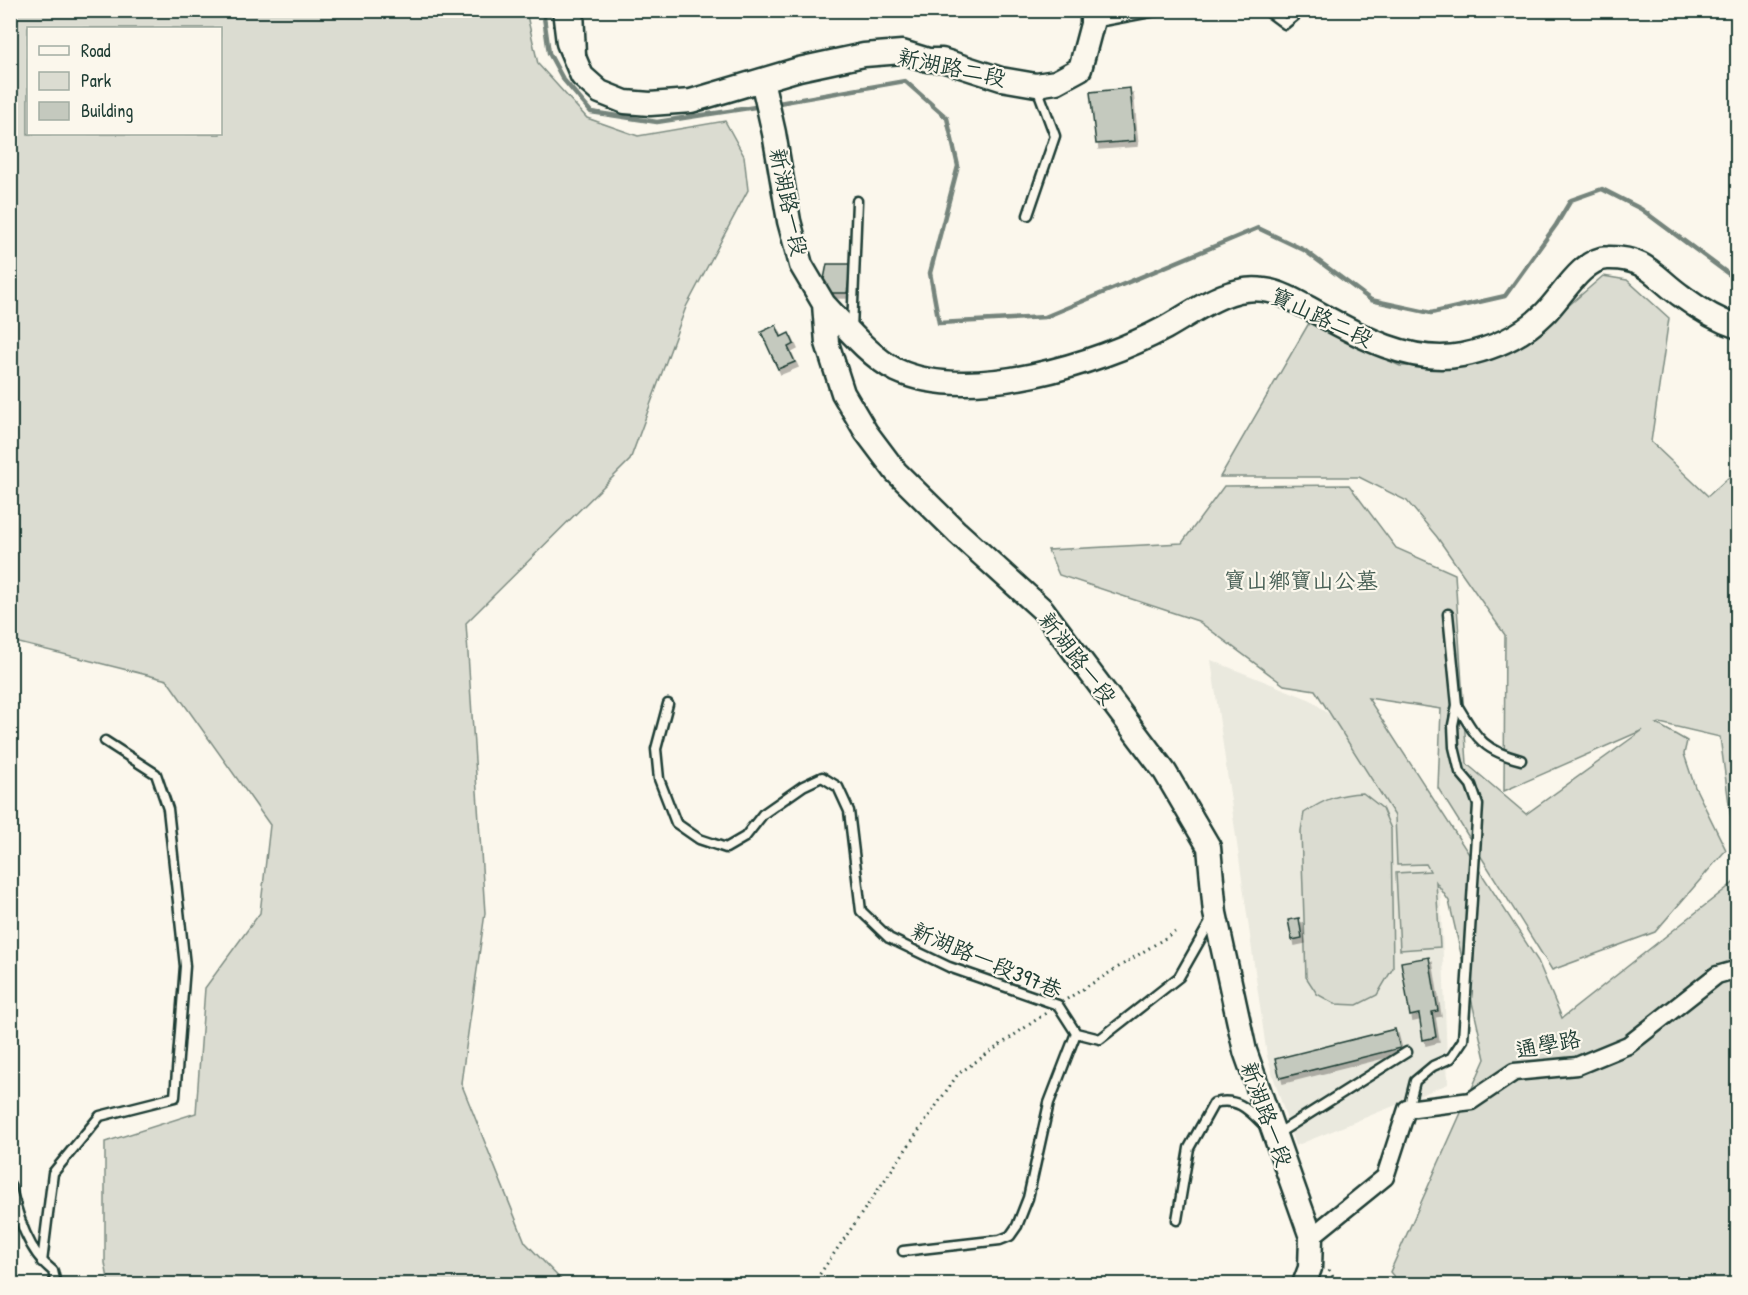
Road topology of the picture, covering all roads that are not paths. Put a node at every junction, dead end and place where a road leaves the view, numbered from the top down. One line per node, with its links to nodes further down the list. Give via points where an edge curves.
1 (564, 10): 7 (street, via 568,43)
2 (579, 10): 7 (lane)
3 (1161, 10): 6 (lane)
4 (1266, 10): 5 (lane, via 1285,24)
5 (1302, 10)
6 (1092, 17): 9 (street, 新湖路二段, via 1080,69 1056,82)
7 (582, 76): 8 (street, 新湖路二段, via 600,92 625,102 650,104 691,101)
8 (762, 80): 9 (street, 新湖路二段, via 864,55 902,52); 12 (street, 新湖路一段, via 798,254)
9 (1036, 85): 11 (lane, via 1055,136)
10 (857, 201): 14 (lane)
11 (1028, 215)
12 (824, 304): 14 (street, 寶山路二段); 20 (street, 新湖路一段, via 827,344 843,393 866,432 896,472 1043,610 1165,772 1209,847)
13 (1737, 327): 14 (street, 寶山路二段, via 1683,298 1642,263 1605,257 1586,266 1544,315 1517,334 1493,346 1439,358 1383,345 1264,289 1226,294 1142,340 1098,357 994,381 952,384 915,377 895,369)
14 (852, 334)
15 (1448, 614): 17 (lane)
16 (668, 704): 22 (lane, 新湖路一段397巷, via 656,749 659,779 676,823 699,839 726,848 745,837 763,814 822,777 838,787 849,811 861,911 889,938 949,967 1058,1005)
17 (1457, 705): 19 (lane, via 1486,746 1500,755); 24 (lane, via 1454,747 1460,772 1471,785 1478,805 1463,1040 1451,1058 1415,1081)
18 (105, 741): 30 (lane, via 156,774 168,810 185,966 175,1097 99,1116 53,1173)
19 (1521, 760)
20 (1215, 913): 22 (lane, via 1179,977 1100,1039); 25 (street, 新湖路一段, via 1245,1051)
21 (1737, 969): 24 (street, 通學路, via 1717,975 1628,1045 1577,1066 1514,1072 1471,1101)
22 (1076, 1033): 29 (lane, via 1049,1103 1028,1198 1010,1236)
23 (1407, 1052): 25 (lane)
24 (1407, 1109): 28 (street, via 1385,1177)
25 (1275, 1135): 27 (lane, via 1247,1108 1227,1099 1214,1103 1189,1148); 28 (street, 新湖路一段)
26 (10, 1185): 30 (lane, via 19,1219)
27 (1177, 1220)
28 (1311, 1237): 32 (street, 新湖路一段)
29 (903, 1251)
30 (42, 1262): 31 (lane, via 53,1271)
31 (56, 1284)
32 (1305, 1284)

